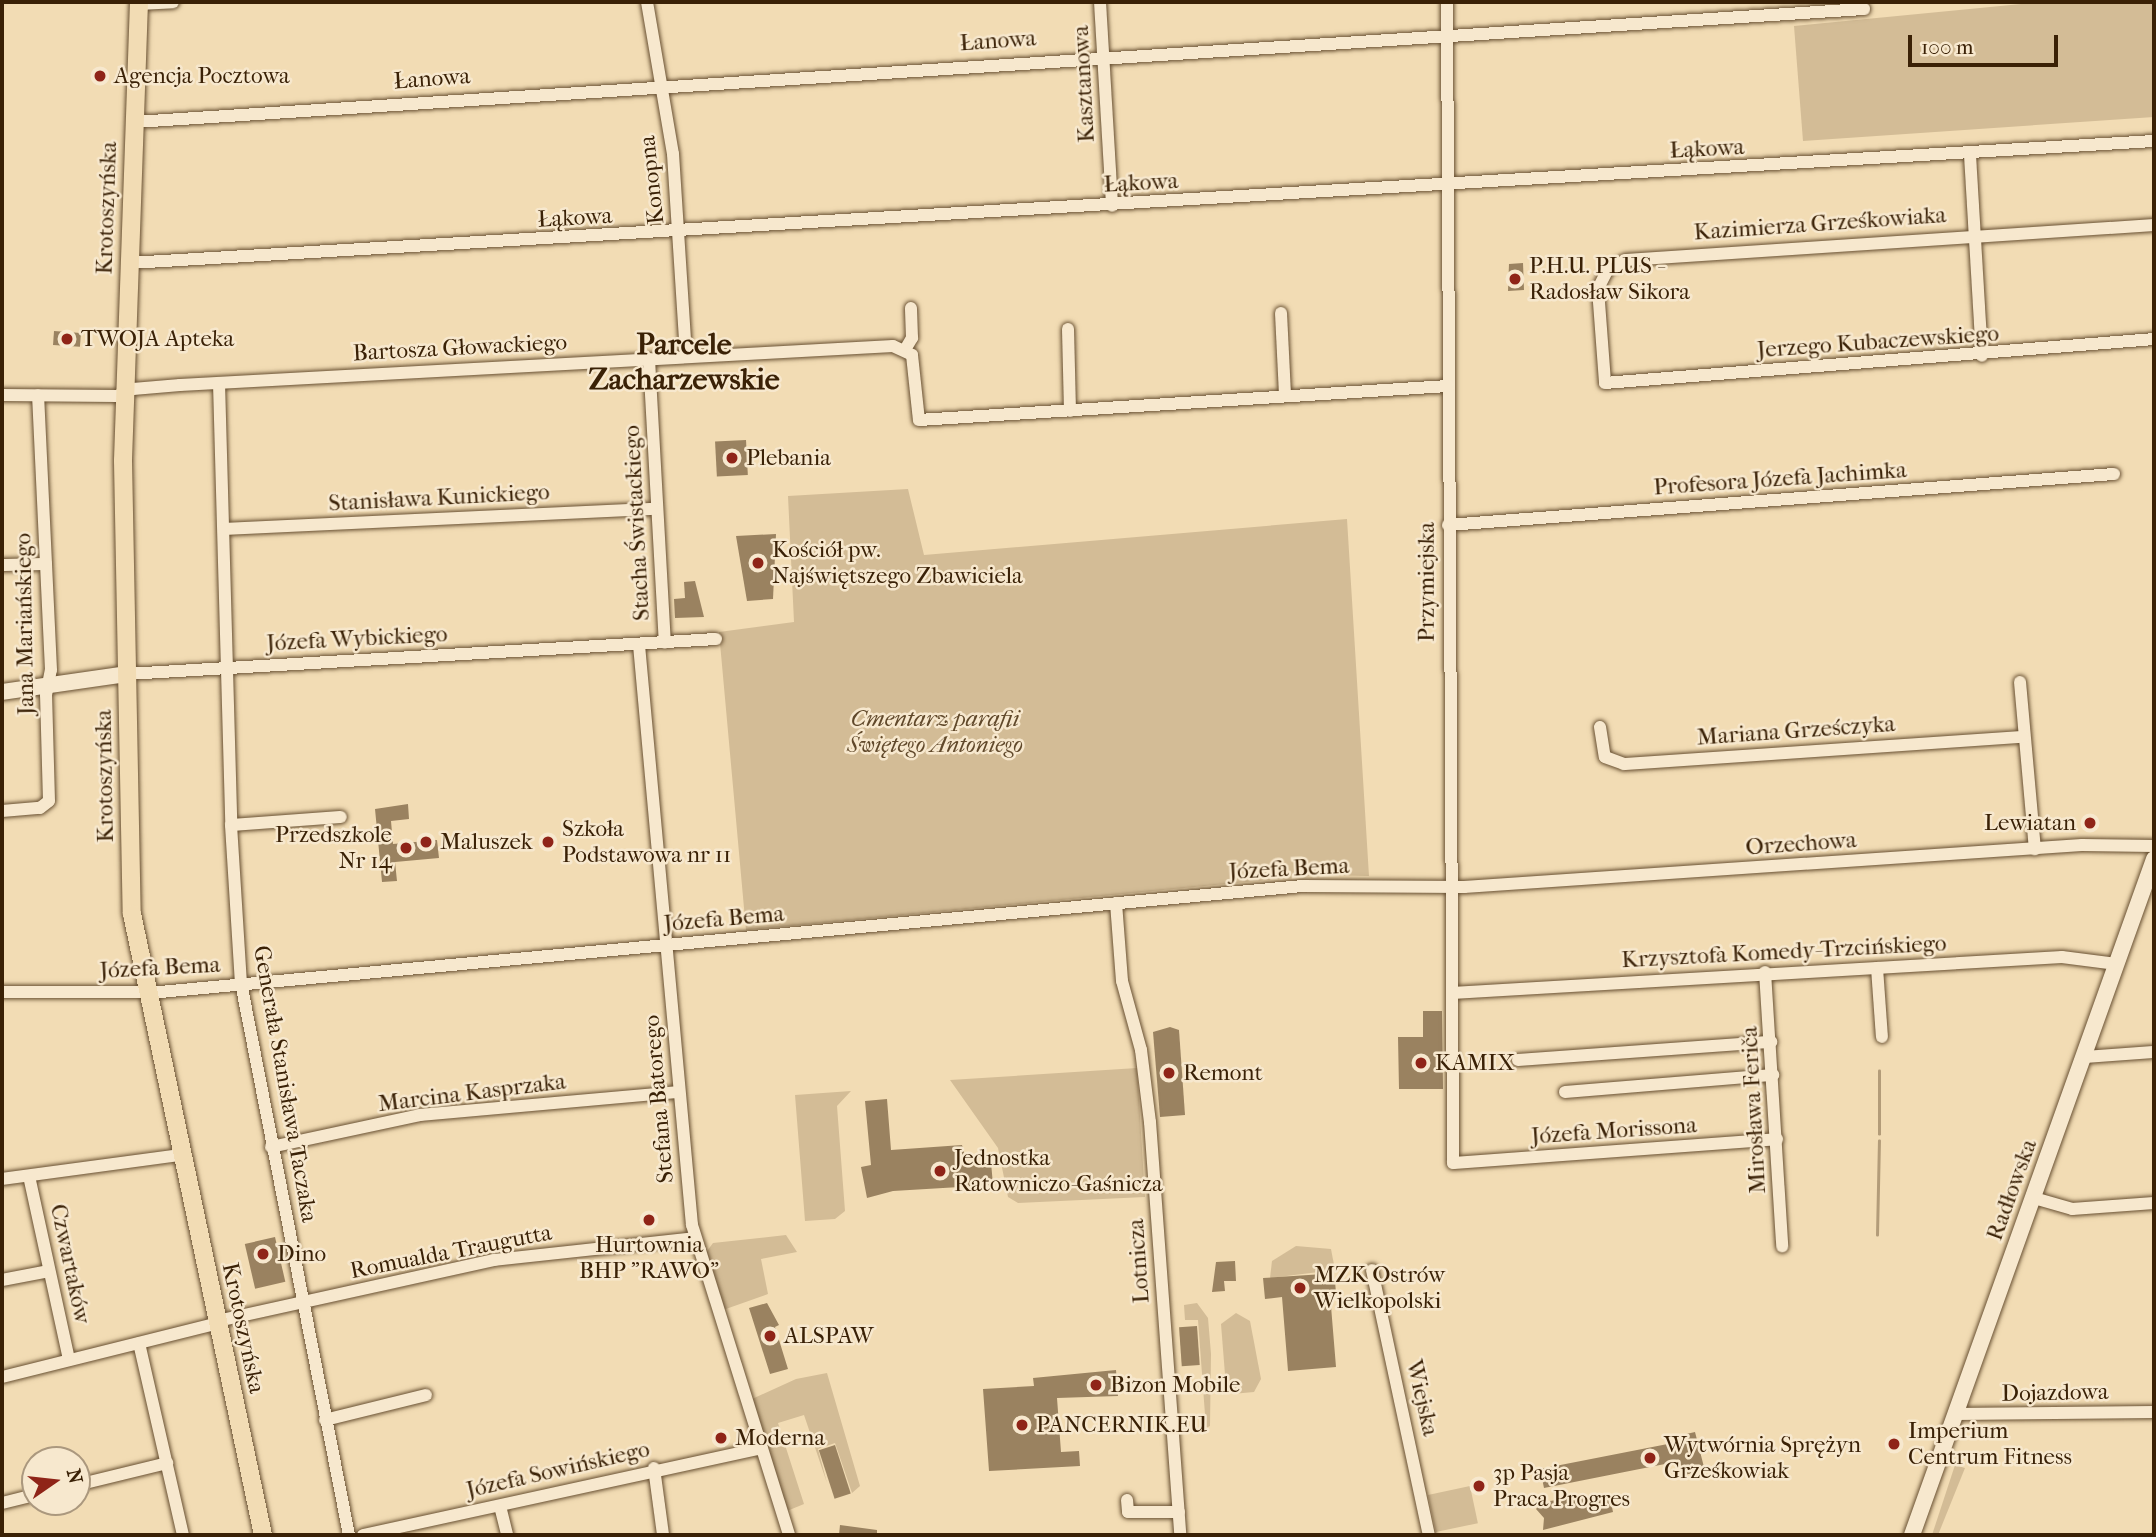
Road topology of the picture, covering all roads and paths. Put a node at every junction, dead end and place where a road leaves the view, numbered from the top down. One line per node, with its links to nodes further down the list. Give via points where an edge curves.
1 (173, 2): 5 (street)
2 (647, 2): 9 (street, Konopna)
3 (1100, 2): 8 (street, Kasztanowa)
4 (1447, 2): 7 (street, Przymiejska)
5 (139, 3): 10 (main road, Krotoszyńska)
6 (1864, 9): 7 (street, Łanowa)
7 (1447, 36): 8 (street, Łanowa); 13 (street, Przymiejska)
8 (1103, 55): 9 (street, Łanowa); 14 (street, Kasztanowa)
9 (661, 84): 10 (street, Łanowa); 16 (street, Konopna)
10 (135, 122): 18 (main road, Krotoszyńska)
11 (2154, 141): 12 (street, Łąkowa)
12 (1970, 155): 13 (street, Łąkowa); 17 (street)
13 (1447, 186): 14 (street, Łąkowa); 29 (street, Przymiejska)
14 (1112, 206): 16 (street, Łąkowa)
15 (2154, 225): 17 (street, Kazimierza Grześkowiaka)
16 (678, 233): 18 (street, Łąkowa); 24 (street, Konopna)
17 (1974, 233): 25 (street); 28 (street, Kazimierza Grześkowiaka, via 1626,260 1608,269 1598,289)
18 (130, 263): 30 (main road, Krotoszyńska)
19 (911, 308): 23 (street, via 912,338)
20 (1281, 313): 33 (street)
21 (1068, 329): 34 (street)
22 (2154, 339): 25 (street, Jerzego Kubaczewskiego)
23 (906, 348): 24 (street, Bartosza Głowackiego); 34 (street, via 912,355 919,420)
24 (686, 356): 26 (street, Bartosza Głowackiego)
25 (1982, 356): 28 (street, Jerzego Kubaczewskiego)
26 (649, 359): 27 (street, Bartosza Głowackiego); 36 (street, Stacha Świstackiego)
27 (219, 383): 30 (street, Bartosza Głowackiego); 38 (street, Generała Stanisława Taczaka)
28 (1605, 383)
29 (1448, 386): 33 (street); 37 (street, Przymiejska)
30 (124, 391): 32 (street, Bartosza Głowackiego, via 117,396); 45 (main road, Krotoszyńska)
31 (2, 394): 32 (street, Bartosza Głowackiego)
32 (38, 395): 39 (street, Jana Mariańskiego)
33 (1285, 396): 34 (street)
34 (1070, 411)
35 (2114, 474): 37 (street, Profesora Józefa Jachimka)
36 (655, 509): 38 (street, Stanisława Kunickiego); 42 (street, Stacha Świstackiego)
37 (1448, 525): 57 (street, Przymiejska)
38 (224, 529): 44 (street, Generała Stanisława Taczaka)
39 (46, 564): 40 (street); 47 (street, Jana Mariańskiego)
40 (2, 565)
41 (716, 639): 42 (street, Józefa Wybickiego)
42 (664, 643): 43 (street, Józefa Wybickiego)
43 (639, 645): 44 (street, Józefa Wybickiego); 59 (street, Stefana Batorego)
44 (228, 669): 45 (street, Józefa Wybickiego); 53 (street, Generała Stanisława Taczaka)
45 (127, 674): 47 (street, Józefa Wybickiego); 65 (main road, Krotoszyńska, via 132,914)
46 (2020, 682): 50 (street)
47 (48, 685): 48 (street, Józefa Wybickiego); 51 (street, Jana Mariańskiego, via 50,801 40,808)
48 (2, 692)
49 (1600, 727): 50 (street, Mariana Grześczyka, via 1605,757 1623,764)
50 (2023, 737): 55 (street)
51 (2, 811)
52 (341, 817): 53 (street)
53 (231, 825): 63 (street, Generała Stanisława Taczaka)
54 (2154, 846): 55 (street, Orzechowa, via 2133,842)
55 (2035, 849): 57 (street, Orzechowa)
56 (2154, 859): 60 (street, Radłowska)
57 (1449, 887): 58 (street, Józefa Bema, via 1303,886); 66 (street, Przymiejska)
58 (1116, 903): 59 (street, Józefa Bema); 105 (street, Lotnicza, via 1122,981 1141,1050 1150,1122)
59 (665, 946): 63 (street, Józefa Bema); 73 (street, Stefana Batorego)
60 (2117, 964): 61 (street, Krzysztofa Komedy-Trzcińskiego, via 2062,957); 70 (street, Radłowska)
61 (1877, 968): 62 (street, Krzysztofa Komedy-Trzcińskiego); 67 (street)
62 (1765, 972): 66 (street, Krzysztofa Komedy-Trzcińskiego); 68 (street, Mirosława Feriča)
63 (242, 984): 65 (street, Józefa Bema); 76 (street, Generała Stanisława Taczaka)
64 (2, 992): 65 (street, Józefa Bema)
65 (145, 993): 77 (main road, Krotoszyńska)
66 (1452, 993): 78 (street, Przymiejska)
67 (1882, 1037)
68 (1771, 1042): 71 (street); 72 (street, Mirosława Feriča)
69 (2154, 1052): 70 (street)
70 (2084, 1057): 81 (street, Radłowska)
71 (1518, 1060)
72 (1773, 1075): 74 (street); 75 (street, Mirosława Feriča)
73 (679, 1092): 76 (street, Marcina Kasprzaka, via 421,1115); 83 (street, Stefana Batorego)
74 (1565, 1093)
75 (1777, 1139): 78 (street, Józefa Morissona); 84 (street, Mirosława Feriča)
76 (271, 1147): 88 (street, Generała Stanisława Taczaka)
77 (180, 1155): 79 (street); 89 (main road, Krotoszyńska)
78 (1453, 1163)
79 (29, 1176): 80 (street); 86 (street, Czwartaków)
80 (2, 1179)
81 (2034, 1198): 82 (street, via 2072,1209); 95 (street, Radłowska)
82 (2154, 1203)
83 (695, 1238): 88 (street, Romualda Traugutta, via 520,1256); 97 (street, Stefana Batorego)
84 (1782, 1246)
85 (1372, 1270): 114 (street, Wiejska)
86 (49, 1271): 87 (street); 91 (street, Czwartaków)
87 (2, 1280)
88 (302, 1302): 89 (street, Romualda Traugutta); 96 (street, Generała Stanisława Taczaka)
89 (218, 1322): 90 (street, Romualda Traugutta); 107 (main road, Krotoszyńska)
90 (139, 1343): 91 (street, Romualda Traugutta); 98 (street)
91 (69, 1360): 92 (street, Romualda Traugutta)
92 (2, 1377)
93 (426, 1395): 96 (street)
94 (2154, 1412): 95 (street, Dojazdowa)
95 (1955, 1414): 115 (street, Radłowska)
96 (325, 1420): 108 (street, Generała Stanisława Taczaka)
97 (762, 1448): 99 (street, Józefa Sowińskiego); 112 (street, Stefana Batorego)
98 (167, 1463): 100 (street); 106 (street)
99 (654, 1468): 104 (street, Józefa Sowińskiego); 111 (street)
100 (91, 1482)
101 (21, 1498): 103 (street)
102 (1128, 1500): 105 (street, via 1128,1512)
103 (2, 1503)
104 (500, 1506): 109 (street, Józefa Sowińskiego); 110 (street)
105 (1179, 1512): 113 (street, Lotnicza)
106 (183, 1535)
107 (263, 1535)
108 (349, 1535)
109 (363, 1535)
110 (507, 1535)
111 (663, 1535)
112 (789, 1535)
113 (1180, 1535)
114 (1429, 1535)
115 (1912, 1535)

